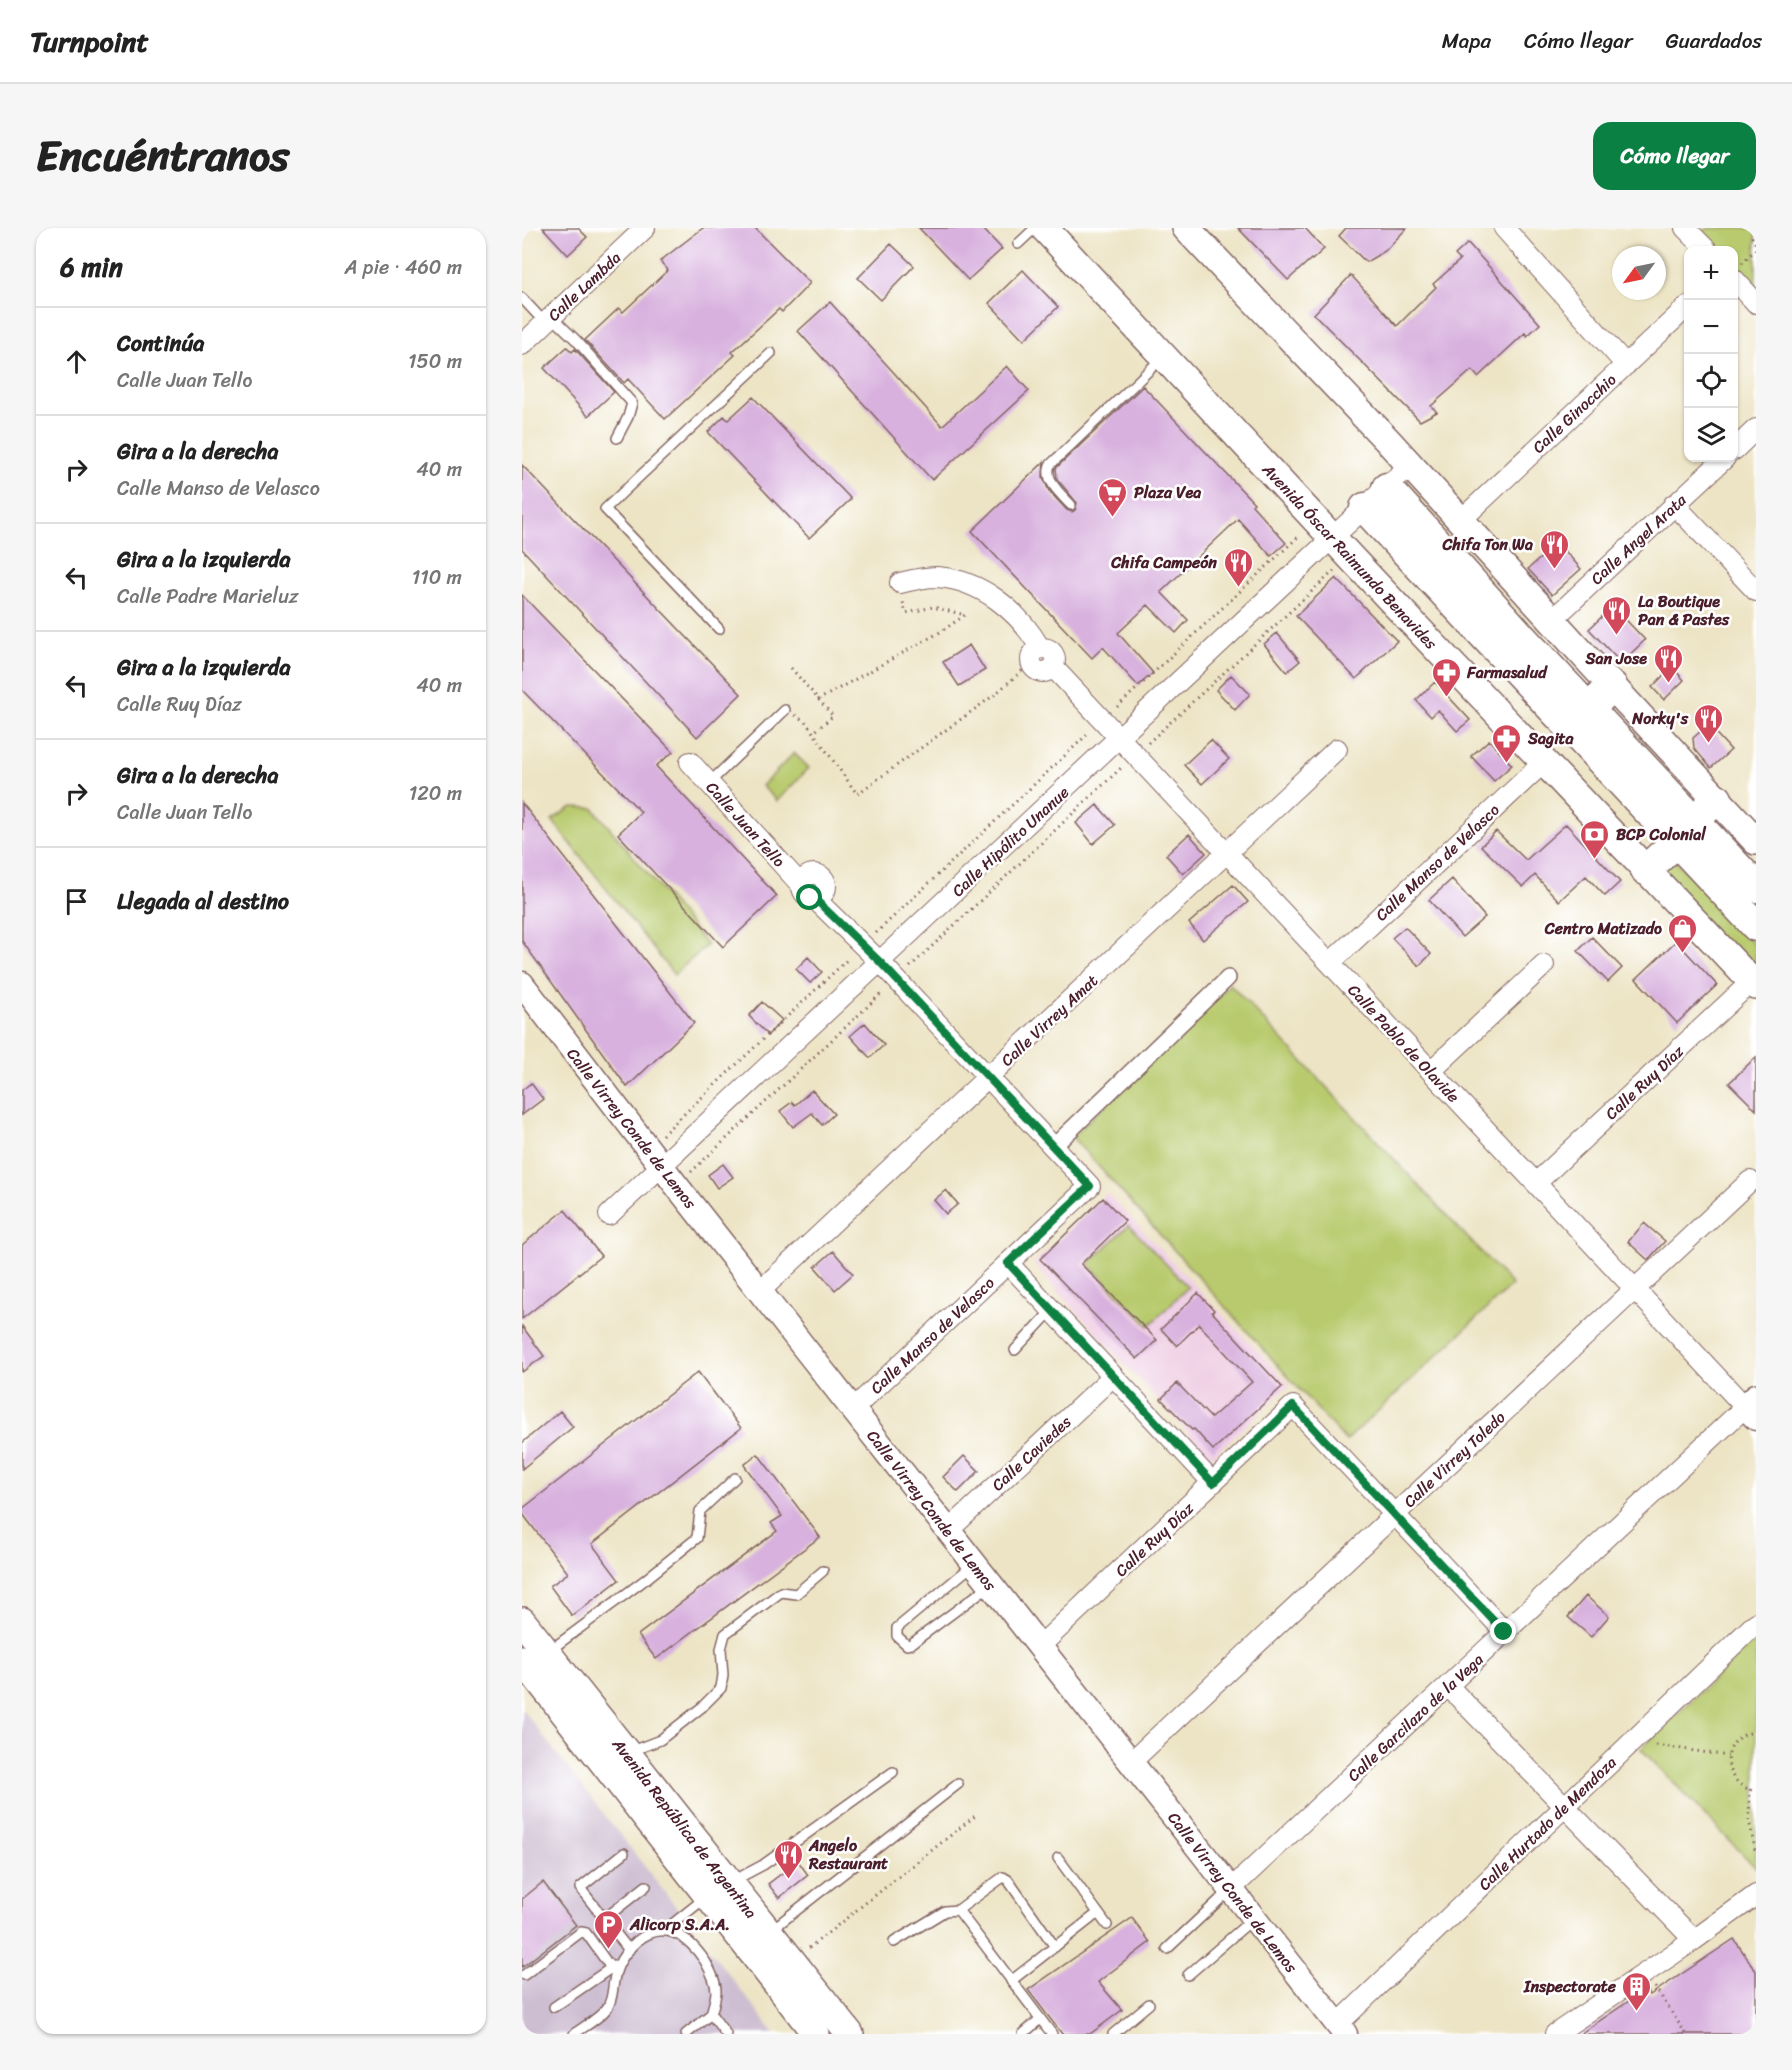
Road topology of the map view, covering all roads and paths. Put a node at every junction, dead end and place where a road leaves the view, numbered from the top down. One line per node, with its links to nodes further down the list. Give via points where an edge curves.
1 (645, 228): 16 (street, Calle Lambda)
2 (1035, 228): 8 (lane)
3 (1044, 228): 19 (main road, Avenida Óscar Raimundo Benavides)
4 (1186, 228): 25 (main road)
5 (1504, 228): 20 (street)
6 (1687, 229): 10 (street)
7 (1756, 232): 9 (path, via 1752,237)
8 (1018, 244)
9 (1756, 244)
10 (1703, 246)
11 (1756, 249): 12 (path)
12 (1738, 271): 14 (street)
13 (522, 298): 16 (lane)
14 (1756, 303)
15 (1684, 311): 20 (street, Calle Ginocchio)
16 (548, 320): 17 (street, Calle Lambda); 22 (lane, via 576,340 632,403)
17 (522, 345)
18 (771, 353): 37 (lane, via 605,509)
19 (1164, 357): 28 (lane, via 1050,465 1049,479); 32 (main road, Avenida Óscar Raimundo Benavides)
20 (1626, 365): 30 (street, Calle Ginocchio)
21 (1756, 429): 23 (street)
22 (617, 438)
23 (1738, 446)
24 (1721, 462): 27 (street, Calle Angel Arata)
25 (1410, 465): 26 (street, Calle Hipólito Unanue); 30 (main road)
26 (1387, 488): 29 (street, Calle Hipólito Unanue); 42 (main road)
27 (1674, 504): 35 (street); 36 (street, Calle Angel Arata)
28 (1071, 505)
29 (1365, 508): 32 (street, Calle Hipólito Unanue); 53 (main road)
30 (1461, 521): 36 (main road)
31 (1303, 532): 44 (path)
32 (1333, 538): 46 (street, Calle Hipólito Unanue); 50 (main road, Avenida Óscar Raimundo Benavides)
33 (1337, 568): 48 (path)
34 (900, 588): 38 (street, Calle Pablo de Olavide, via 934,577 969,585 1001,603 1030,629); 41 (path, via 906,613 933,608 965,615)
35 (1756, 591)
36 (1551, 621): 40 (main road)
37 (719, 629)
38 (1036, 656): 44 (street, Calle Pablo de Olavide, via 1047,649 1053,653 1053,667); 45 (path, via 985,702 857,794)
39 (791, 669): 41 (path)
40 (1611, 687): 42 (main road); 52 (main road)
41 (819, 700): 45 (path, via 833,716)
42 (1589, 709): 53 (main road)
43 (785, 710): 45 (path, via 805,721); 51 (lane)
44 (1103, 720): 46 (street, Calle Pablo de Olavide); 59 (path)
45 (814, 732)
46 (1120, 738): 48 (street, Calle Pablo de Olavide); 60 (street, Calle Hipólito Unanue)
47 (1337, 749): 55 (street, Calle Virrey Amat)
48 (1135, 754): 55 (street, Calle Pablo de Olavide); 64 (path)
49 (690, 762): 51 (street, Calle Juan Tello)
50 (1544, 762): 56 (main road, Avenida Óscar Raimundo Benavides); 61 (street, Calle Manso de Velasco)
51 (709, 783): 59 (street, Calle Juan Tello, via 807,892)
52 (1717, 800): 53 (main road); 54 (main road)
53 (1685, 831): 56 (main road); 57 (main road); 58 (main road)
54 (1756, 841)
55 (1227, 853): 61 (street, Calle Pablo de Olavide); 68 (street, Calle Virrey Amat)
56 (1646, 870): 66 (main road, Avenida Óscar Raimundo Benavides)
57 (1756, 887)
58 (1756, 926)
59 (863, 946): 60 (street, Calle Juan Tello); 70 (path)
60 (880, 962): 64 (street, Calle Juan Tello); 70 (street, Calle Hipólito Unanue)
61 (1330, 963): 67 (street, Calle Pablo de Olavide)
62 (1544, 965): 67 (street)
63 (1228, 978): 69 (street)
64 (897, 980): 68 (street, Calle Juan Tello); 70 (path)
65 (522, 984): 70 (street, Calle Virrey Conde de Lemos)
66 (1754, 984): 72 (street, Calle Ruy Díaz)
67 (1431, 1071): 72 (street, Calle Pablo de Olavide)
68 (987, 1077): 69 (street, Calle Juan Tello); 77 (street, Calle Virrey Amat)
69 (1053, 1147): 73 (street, Calle Juan Tello)
70 (662, 1167): 74 (street, Calle Hipólito Unanue); 77 (street, Calle Virrey Conde de Lemos)
71 (1750, 1182): 76 (street, Calle Virrey Toledo)
72 (1536, 1183): 76 (street, Calle Pablo de Olavide)
73 (1090, 1186): 75 (street, Calle Manso de Velasco)
74 (609, 1215)
75 (1008, 1263): 78 (street); 82 (street, Calle Manso de Velasco)
76 (1635, 1289): 81 (street, Calle Pablo de Olavide); 85 (street, Calle Virrey Toledo)
77 (760, 1291): 82 (street, Calle Virrey Conde de Lemos)
78 (1052, 1310): 79 (lane); 80 (street)
79 (1015, 1350)
80 (1113, 1376): 84 (street); 86 (street, Calle Caviedes)
81 (1752, 1407): 92 (street, Calle Garcilazo de la Vega)
82 (853, 1409): 86 (street, Calle Virrey Conde de Lemos)
83 (735, 1478): 94 (lane, via 700,1511 697,1538 646,1579)
84 (1213, 1483): 85 (street, Calle Ruy Díaz, via 1293,1406); 93 (street, Calle Ruy Díaz)
85 (1394, 1515): 92 (street); 100 (street, Calle Virrey Toledo)
86 (948, 1530): 87 (street, Calle Virrey Conde de Lemos)
87 (974, 1563): 89 (street, Calle Virrey Conde de Lemos); 89 (lane, via 897,1628 897,1636 911,1644)
88 (823, 1571): 98 (lane, via 796,1594 782,1592 725,1634 721,1689 660,1740)
89 (991, 1584): 93 (street, Calle Virrey Conde de Lemos)
90 (522, 1621): 94 (main road, Avenida República de Argentina)
91 (1755, 1625): 97 (street, Calle Hurtado de Mendoza)
92 (1504, 1632): 95 (street, Calle Garcilazo de la Vega)
93 (1040, 1646): 100 (street, Calle Virrey Conde de Lemos)
94 (532, 1652): 98 (main road, Avenida República de Argentina); 105 (main road, Avenida República de Argentina)
95 (1448, 1686): 106 (street); 113 (street, Calle Garcilazo de la Vega)
96 (1756, 1732): 99 (path, via 1736,1740)
97 (1632, 1742): 99 (path); 106 (street, Calle Hurtado de Mendoza)
98 (627, 1754): 105 (main road, Avenida República de Argentina)
99 (1728, 1756): 103 (path, via 1731,1775)
100 (1131, 1762): 113 (street, Calle Virrey Conde de Lemos)
101 (893, 1772): 111 (lane, via 763,1864)
102 (958, 1784): 121 (lane)
103 (1750, 1789): 104 (path); 109 (path, via 1749,1820)
104 (1756, 1791)
105 (644, 1795): 111 (main road, Avenida República de Argentina)
106 (1565, 1806): 122 (street); 138 (street, Calle Hurtado de Mendoza)
107 (975, 1816): 128 (path)
108 (624, 1853): 118 (lane, via 580,1888)
109 (1756, 1854)
110 (1058, 1858): 116 (lane)
111 (711, 1881): 120 (lane); 121 (main road, Avenida República de Argentina); 142 (main road, Avenida República de Argentina)
112 (646, 1887): 118 (lane)
113 (1231, 1889): 117 (street, Calle Virrey Conde de Lemos); 125 (lane)
114 (1756, 1895): 122 (street)
115 (958, 1910): 123 (lane, via 945,1911); 124 (lane, via 1006,1878); 133 (lane)
116 (1098, 1913): 119 (lane); 124 (lane)
117 (1254, 1918): 132 (lane); 138 (street, Calle Virrey Conde de Lemos)
118 (604, 1919): 126 (lane)
119 (1107, 1925)
120 (665, 1930): 126 (lane, via 637,1941); 136 (lane, via 683,1936 711,1971 716,1991)
121 (768, 1933): 128 (main road, Avenida República de Argentina)
122 (1694, 1940): 130 (street)
123 (894, 1942)
124 (1055, 1947): 133 (lane)
125 (1167, 1949)
126 (629, 1950): 127 (lane)
127 (620, 1962): 129 (lane); 139 (lane, via 606,2010)
128 (791, 1962): 143 (main road, Avenida República de Argentina)
129 (611, 1968): 131 (lane, via 586,1933 581,1932); 135 (lane)
130 (1646, 1973): 147 (street); 148 (path)
131 (524, 1974)
132 (1188, 1975)
133 (1011, 1981): 137 (lane)
134 (1149, 2004): 146 (lane)
135 (554, 2007)
136 (711, 2014): 140 (lane); 141 (lane)
137 (1041, 2019): 144 (lane); 145 (lane)
138 (1341, 2029)
139 (574, 2034)
140 (686, 2034)
141 (726, 2034)
142 (816, 2034)
143 (850, 2034)
144 (1023, 2034)
145 (1052, 2034)
146 (1113, 2034)
147 (1555, 2034)
148 (1686, 2034)

